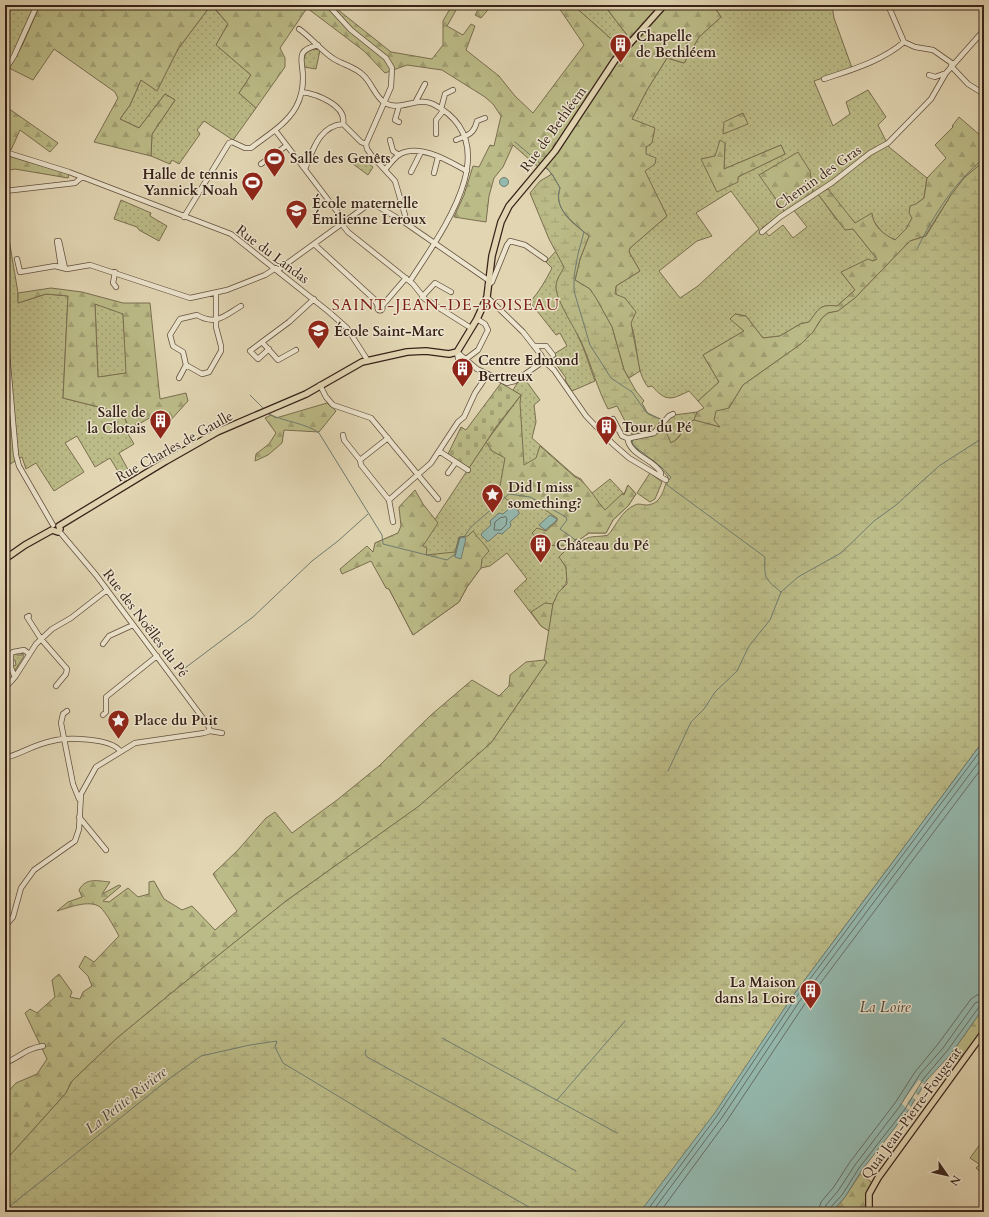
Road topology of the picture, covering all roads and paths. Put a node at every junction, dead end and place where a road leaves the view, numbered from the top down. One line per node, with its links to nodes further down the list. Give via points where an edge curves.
1 (37, 5): 10 (street, via 17,51)
2 (328, 5): 19 (street, via 390,65 392,82)
3 (664, 5): 58 (main road, Rue de Bethléem, via 619,56 555,151 509,206 498,235)
4 (888, 5): 7 (street)
5 (299, 29): 8 (street)
6 (984, 30): 9 (street, Chemin des Gras)
7 (904, 42): 9 (street, via 933,50); 13 (street, via 870,61)
8 (318, 45): 16 (street, via 309,47 302,54); 19 (street, via 334,58 361,73)
9 (952, 65): 11 (street, Chemin des Gras); 17 (street, via 968,84)
10 (5, 70)
11 (946, 73): 12 (street); 49 (street, Chemin des Gras, via 931,99 888,143)
12 (928, 75)
13 (824, 79)
14 (425, 84): 18 (street)
15 (453, 90): 21 (street, via 445,94)
16 (302, 92): 24 (street, via 319,95 333,104 343,118); 25 (street, via 291,115)
17 (984, 94)
18 (416, 101): 20 (street); 21 (street, via 431,103)
19 (384, 102): 20 (street); 30 (street)
20 (399, 106): 23 (street, via 395,120)
21 (442, 110): 26 (street, via 436,120); 27 (street)
22 (485, 118): 27 (street, via 479,119 473,132)
23 (399, 122)
24 (343, 124): 30 (street); 37 (street, via 329,128 321,135 314,145)
25 (275, 130): 31 (street); 44 (street, via 251,148 232,142)
26 (436, 134)
27 (466, 136): 29 (street); 39 (street)
28 (390, 140): 34 (street, via 393,151)
29 (456, 140)
30 (366, 144): 38 (street, via 372,156)
31 (286, 146): 36 (street); 37 (street)
32 (5, 152): 42 (street, Rue du Landas)
33 (421, 152): 34 (street, via 412,151); 35 (street); 40 (street)
34 (399, 156): 38 (street)
35 (438, 157): 39 (street); 41 (street)
36 (261, 164)
37 (305, 169): 46 (street, via 339,214)
38 (385, 170): 45 (street, via 395,181 403,208)
39 (467, 171): 48 (street)
40 (411, 172)
41 (434, 174)
42 (82, 177): 43 (street, via 75,183); 44 (street, Rue du Landas)
43 (5, 192)
44 (184, 217): 55 (street, Rue du Landas, via 231,234)
45 (402, 221): 46 (street, via 374,204 369,204); 50 (street)
46 (341, 224): 51 (street); 57 (street)
47 (438, 227): 48 (street)
48 (443, 228): 50 (street)
49 (762, 232)
50 (435, 243): 57 (street); 58 (street)
51 (314, 244): 55 (street); 57 (street, via 380,306)
52 (17, 259): 54 (street, via 20,272 56,266)
53 (545, 259): 58 (street, via 525,245 510,241 492,282)
54 (63, 268): 54 (street, via 57,241 60,241); 56 (street, via 90,265)
55 (277, 269): 61 (street, via 253,281); 64 (street, Rue du Landas)
56 (115, 272): 59 (street, via 113,283); 61 (street, via 190,298)
57 (408, 280): 63 (street)
58 (488, 282): 62 (main road, Rue de Bethléem)
59 (116, 287)
60 (451, 292): 63 (street, via 435,283)
61 (216, 294): 67 (street)
62 (487, 296): 66 (main road, Rue de Bethléem); 71 (street)
63 (422, 297): 68 (street)
64 (314, 299): 70 (street); 77 (street, Rue du Landas, via 346,328)
65 (241, 306): 67 (street)
66 (477, 319): 68 (main road, Rue de Bethléem); 76 (street, via 485,324 488,330 478,350)
67 (216, 320): 79 (street, via 221,351 209,372 202,374); 79 (street, via 205,320 197,315 180,319 170,335 173,346 183,352)
68 (472, 328): 74 (main road, Rue de Bethléem)
69 (5, 331): 100 (street, Rue des Noëlles du Pé, via 16,455 19,466)
70 (262, 342): 72 (street); 72 (street, via 250,351 258,359)
71 (534, 346): 75 (street, via 546,346); 78 (street)
72 (269, 349): 73 (street, via 278,360)
73 (296, 350)
74 (457, 352): 76 (street); 77 (main road, Rue Charles de Gaulle, via 407,352); 82 (street)
75 (553, 355)
76 (466, 359): 80 (street)
77 (368, 361): 83 (main road, Rue Charles de Gaulle)
78 (544, 361): 80 (street, via 510,383 502,382); 95 (street, via 554,370 586,416 613,444 629,458)
79 (186, 365): 81 (street)
80 (488, 374): 89 (street, via 464,416)
81 (179, 378)
82 (461, 378)
83 (320, 385): 87 (street, via 334,405 371,418); 100 (main road, Rue Charles de Gaulle, via 302,396 218,432)
84 (673, 414): 88 (street, via 654,433)
85 (613, 419): 88 (street, via 622,436)
86 (343, 435): 90 (street)
87 (388, 438): 90 (street); 94 (street)
88 (629, 439): 95 (street, via 633,449 660,470)
89 (439, 451): 91 (street); 94 (street)
90 (360, 460): 98 (street, via 361,465)
91 (456, 462): 92 (street); 93 (street)
92 (468, 470)
93 (448, 473)
94 (419, 475): 97 (street); 98 (street)
95 (661, 476): 96 (street)
96 (666, 480)
97 (438, 499)
98 (389, 500): 99 (street)
99 (393, 522)
100 (56, 528): 101 (main road, Rue Charles de Gaulle); 102 (street, Rue des Noëlles du Pé, via 65,535)
101 (5, 559)
102 (107, 590): 104 (street, Rue des Noëlles du Pé); 105 (street)
103 (29, 616): 105 (street, via 27,618)
104 (134, 625): 106 (street, via 109,636); 108 (street, Rue des Noëlles du Pé)
105 (41, 639): 107 (street); 110 (street, via 67,669)
106 (103, 644)
107 (28, 653): 109 (street); 109 (street, via 24,650 10,654 12,674)
108 (157, 656): 113 (street, via 106,697 106,712); 114 (street, Rue des Noëlles du Pé)
109 (15, 677): 111 (street)
110 (56, 686)
111 (5, 688)
112 (67, 711): 116 (street, via 62,714 61,723)
113 (103, 715)
114 (210, 731): 115 (street); 117 (street, via 204,734 135,743)
115 (222, 732)
116 (64, 740): 117 (street, via 99,741 115,746); 118 (street, via 44,743); 119 (street, via 73,784)
117 (120, 751): 119 (street, via 93,771)
118 (5, 758)
119 (79, 799): 120 (street)
120 (79, 817): 121 (street); 122 (street, via 79,830 74,841 34,870 21,888 13,917)
121 (106, 850)
122 (5, 926)
123 (984, 1032): 126 (main road, Quai Jean-Pierre-Fougerat, via 874,1184 868,1200)
124 (43, 1046): 125 (street, via 31,1048)
125 (5, 1063)
126 (869, 1212)

